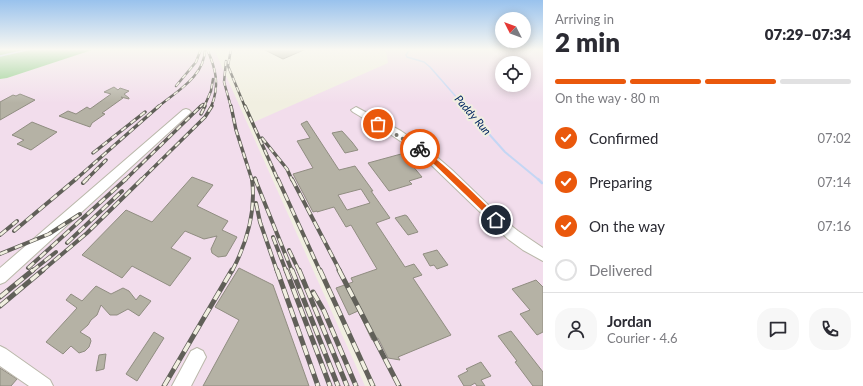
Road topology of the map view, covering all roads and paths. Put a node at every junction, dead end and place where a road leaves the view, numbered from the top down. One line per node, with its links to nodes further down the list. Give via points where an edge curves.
1 (356, 110): 3 (lane, via 428,155 496,220)
2 (186, 112): 4 (lane)
3 (543, 255)
4 (0, 277)
5 (0, 355): 7 (lane)
6 (197, 357): 8 (lane)
7 (44, 386)
8 (181, 386)

